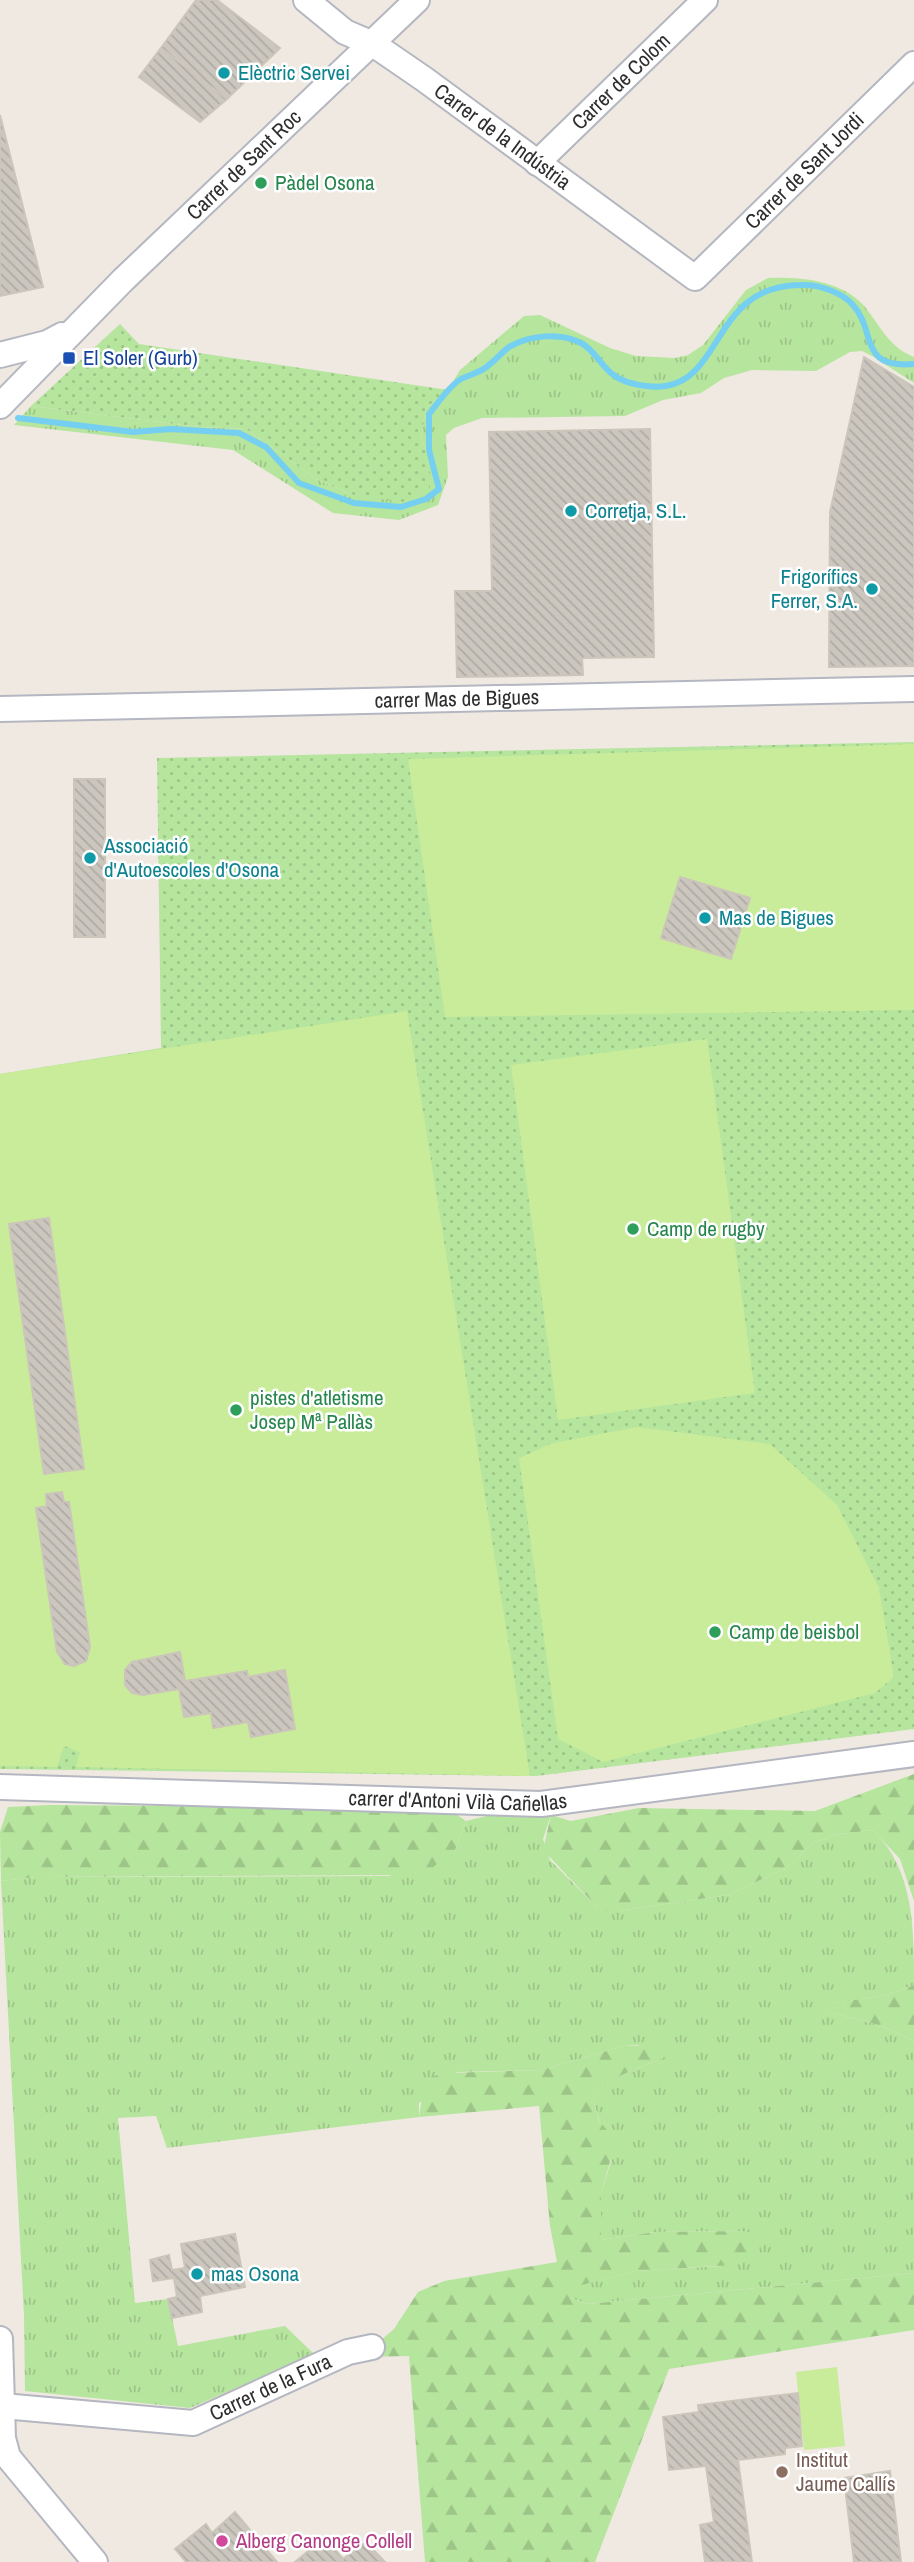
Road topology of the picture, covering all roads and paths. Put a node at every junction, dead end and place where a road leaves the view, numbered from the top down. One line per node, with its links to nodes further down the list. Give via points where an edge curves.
1 (306, 0): 4 (street, Carrer de la Indústria, via 345,32)
2 (417, 0): 4 (street, Carrer de Sant Roc)
3 (705, 0): 6 (street, Carrer de Colom)
4 (373, 44): 6 (street, Carrer de la Indústria); 8 (street, Carrer de Sant Roc)
5 (914, 64): 7 (street, Carrer de Sant Jordi)
6 (537, 163): 7 (street, Carrer de la Indústria)
7 (695, 278)
8 (72, 330): 9 (street, Carrer de Sant Roc, via 47,343); 10 (street, Carrer de Sant Roc)
9 (0, 355)
10 (0, 406)
11 (914, 689): 12 (street, carrer Mas de Bigues)
12 (0, 709)
13 (914, 1754): 14 (street, carrer d'Antoni Vilà Cañellas, via 541,1804)
14 (0, 1787)
15 (0, 2339): 17 (street)
16 (372, 2347): 17 (street, Carrer de la Fura, via 348,2351 193,2423)
17 (3, 2406): 18 (street)
18 (1, 2437): 19 (street, via 8,2457)
19 (95, 2562)

